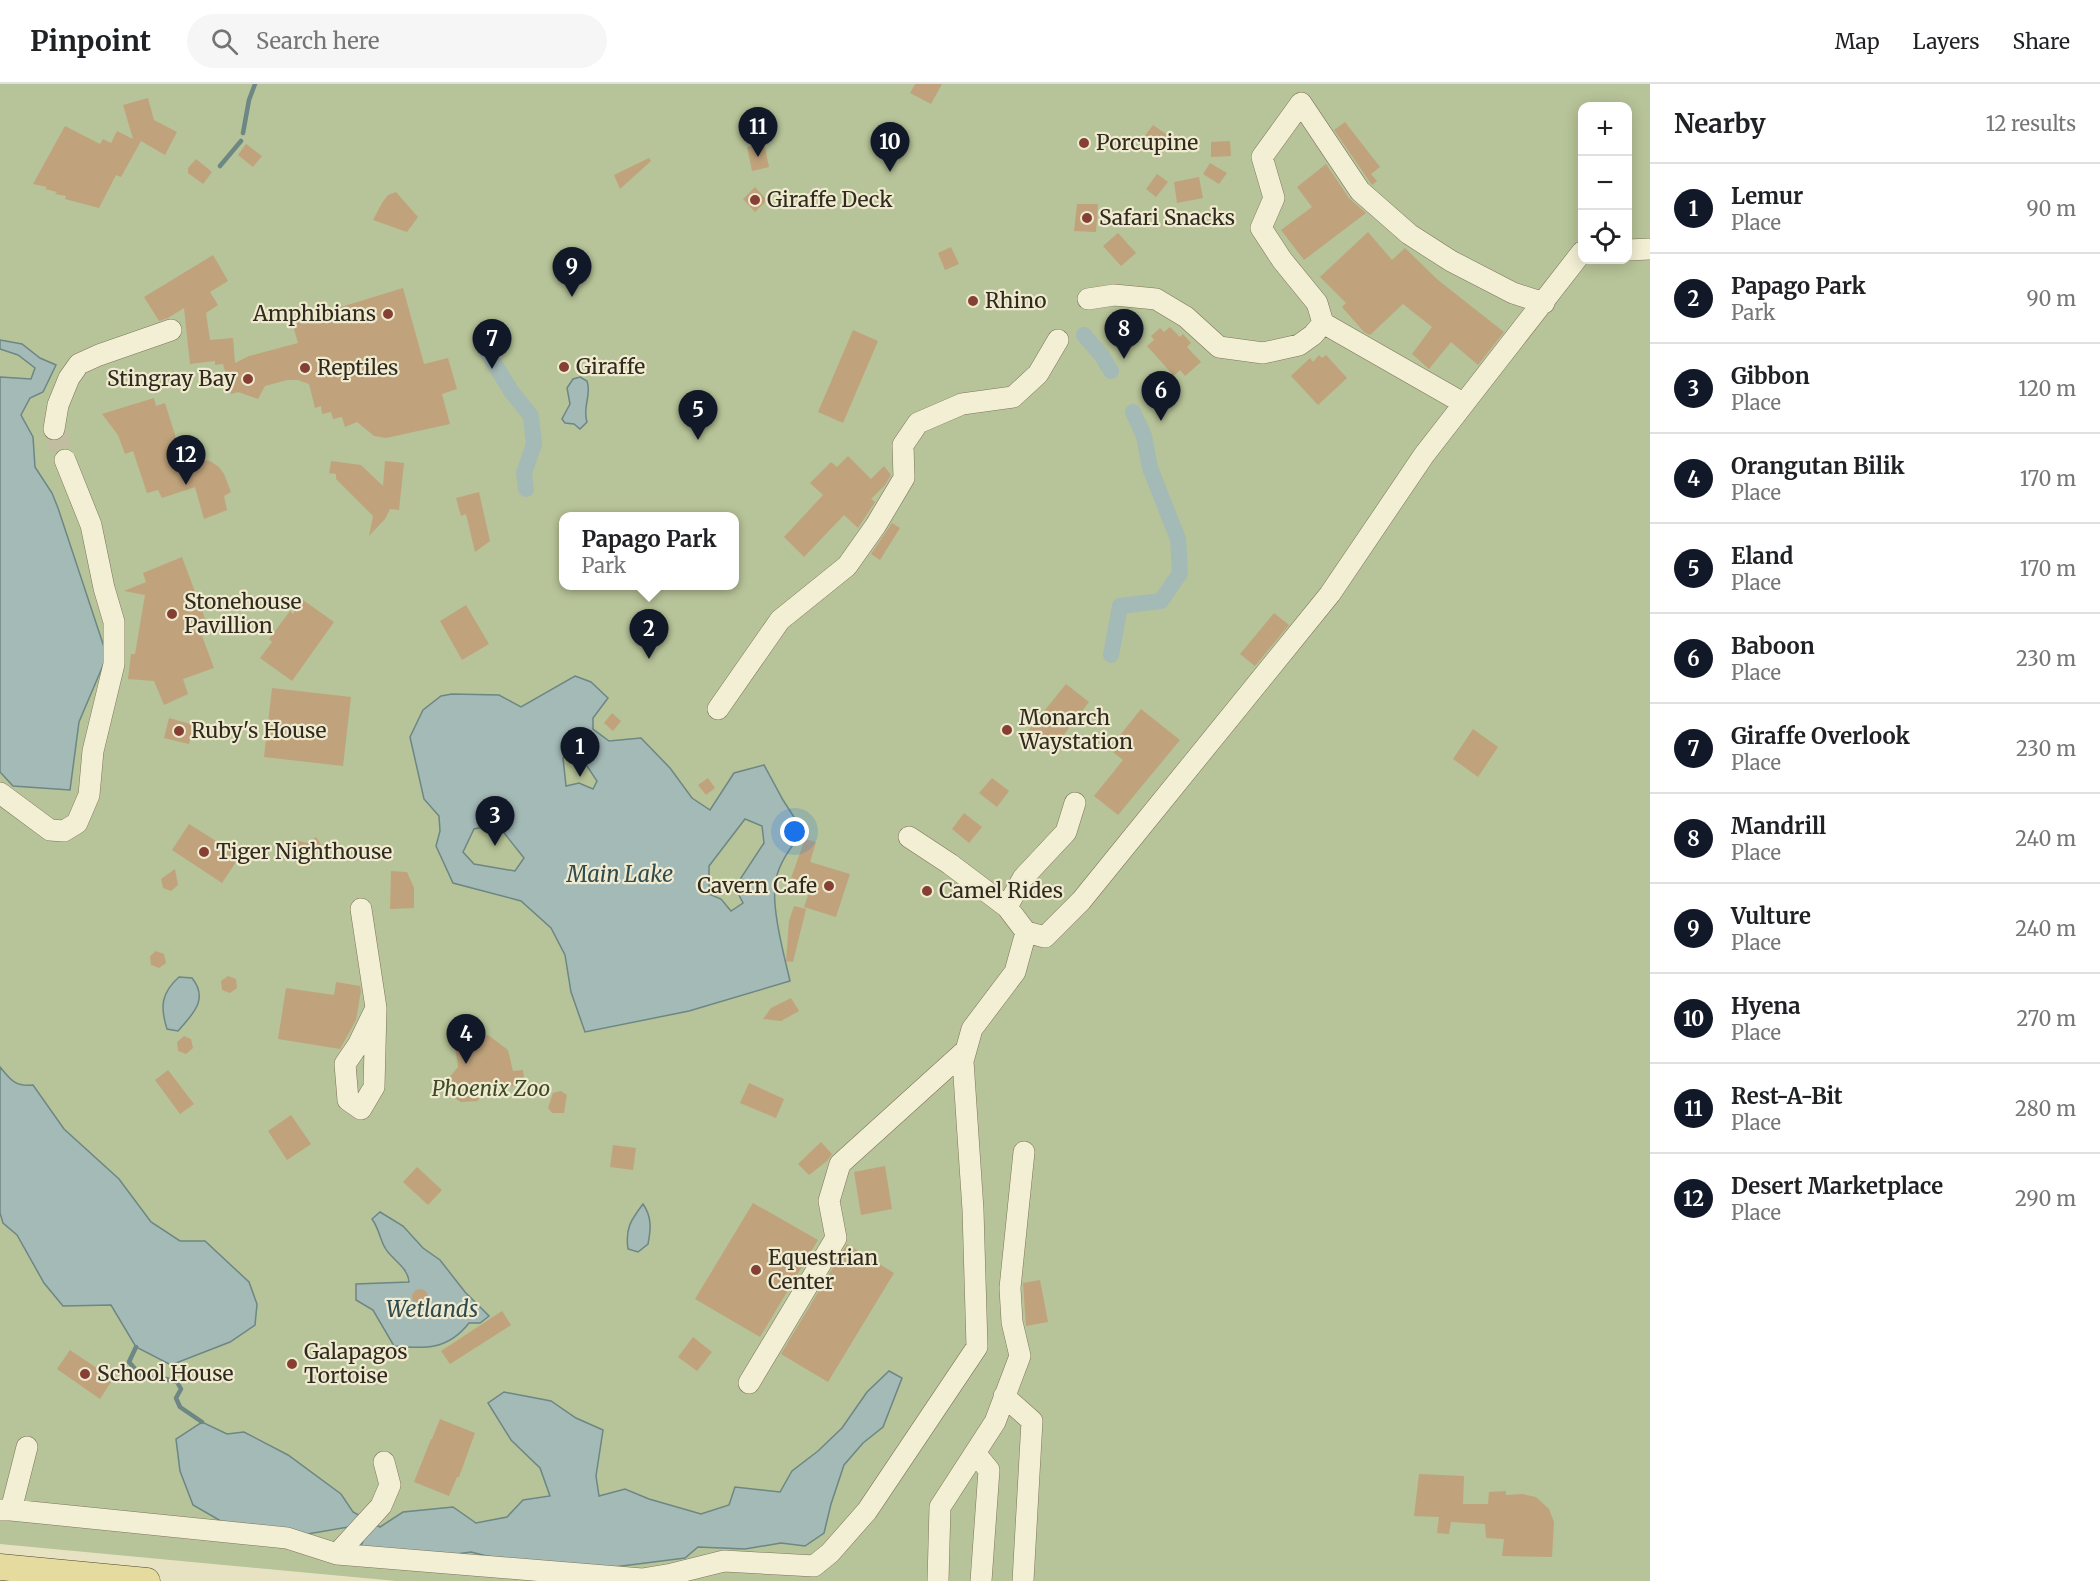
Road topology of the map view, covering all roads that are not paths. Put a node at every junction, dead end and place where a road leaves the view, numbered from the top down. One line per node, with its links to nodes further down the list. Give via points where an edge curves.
1 (1650, 249): 2 (street)
2 (1632, 250)
3 (1578, 257): 5 (street)
4 (1088, 299): 6 (street, via 1114,295 1156,299 1186,317 1219,346 1263,353 1299,345)
5 (1544, 303): 6 (street, via 1514,293 1451,261 1409,234 1360,190 1301,103 1262,157 1274,198 1261,228 1317,303); 9 (street)
6 (1323, 323): 9 (street)
7 (171, 330): 10 (street, via 79,364 57,405)
8 (1058, 340): 12 (street, via 1038,374 1013,397 962,404 918,423 903,445 904,478 847,566 780,620)
9 (1463, 403): 18 (street, via 1330,594 1081,901 1045,937)
10 (54, 429)
11 (65, 460): 13 (street, via 92,525 114,622 114,664 93,751 89,795 77,823 64,831 50,830)
12 (718, 709)
13 (0, 793)
14 (1075, 803): 16 (street, via 1066,832 1023,878)
15 (909, 837): 16 (street)
16 (1007, 907): 18 (street)
17 (361, 909): 19 (street)
18 (1026, 932): 20 (street, via 1015,972 972,1029)
19 (376, 1008)
20 (966, 1050): 22 (street, via 840,1164 829,1201 836,1238); 28 (street, via 963,1061 977,1347 867,1511 814,1566 724,1562 642,1579)
21 (1023, 1152): 23 (street, via 1010,1288 1020,1356)
22 (749, 1383)
23 (1004, 1396): 25 (street, via 995,1422); 36 (street, via 1032,1421)
24 (27, 1447): 27 (street)
25 (975, 1453): 34 (street, via 940,1507); 35 (street, via 989,1470)
26 (384, 1462): 28 (street, via 390,1485 381,1506)
27 (5, 1510): 28 (street, via 287,1538)
28 (337, 1554)
29 (0, 1567): 31 (main road)
30 (0, 1575): 32 (street)
31 (106, 1579): 33 (main road)
32 (15, 1581)
33 (147, 1581)
34 (938, 1581)
35 (981, 1581)
36 (1023, 1581)

